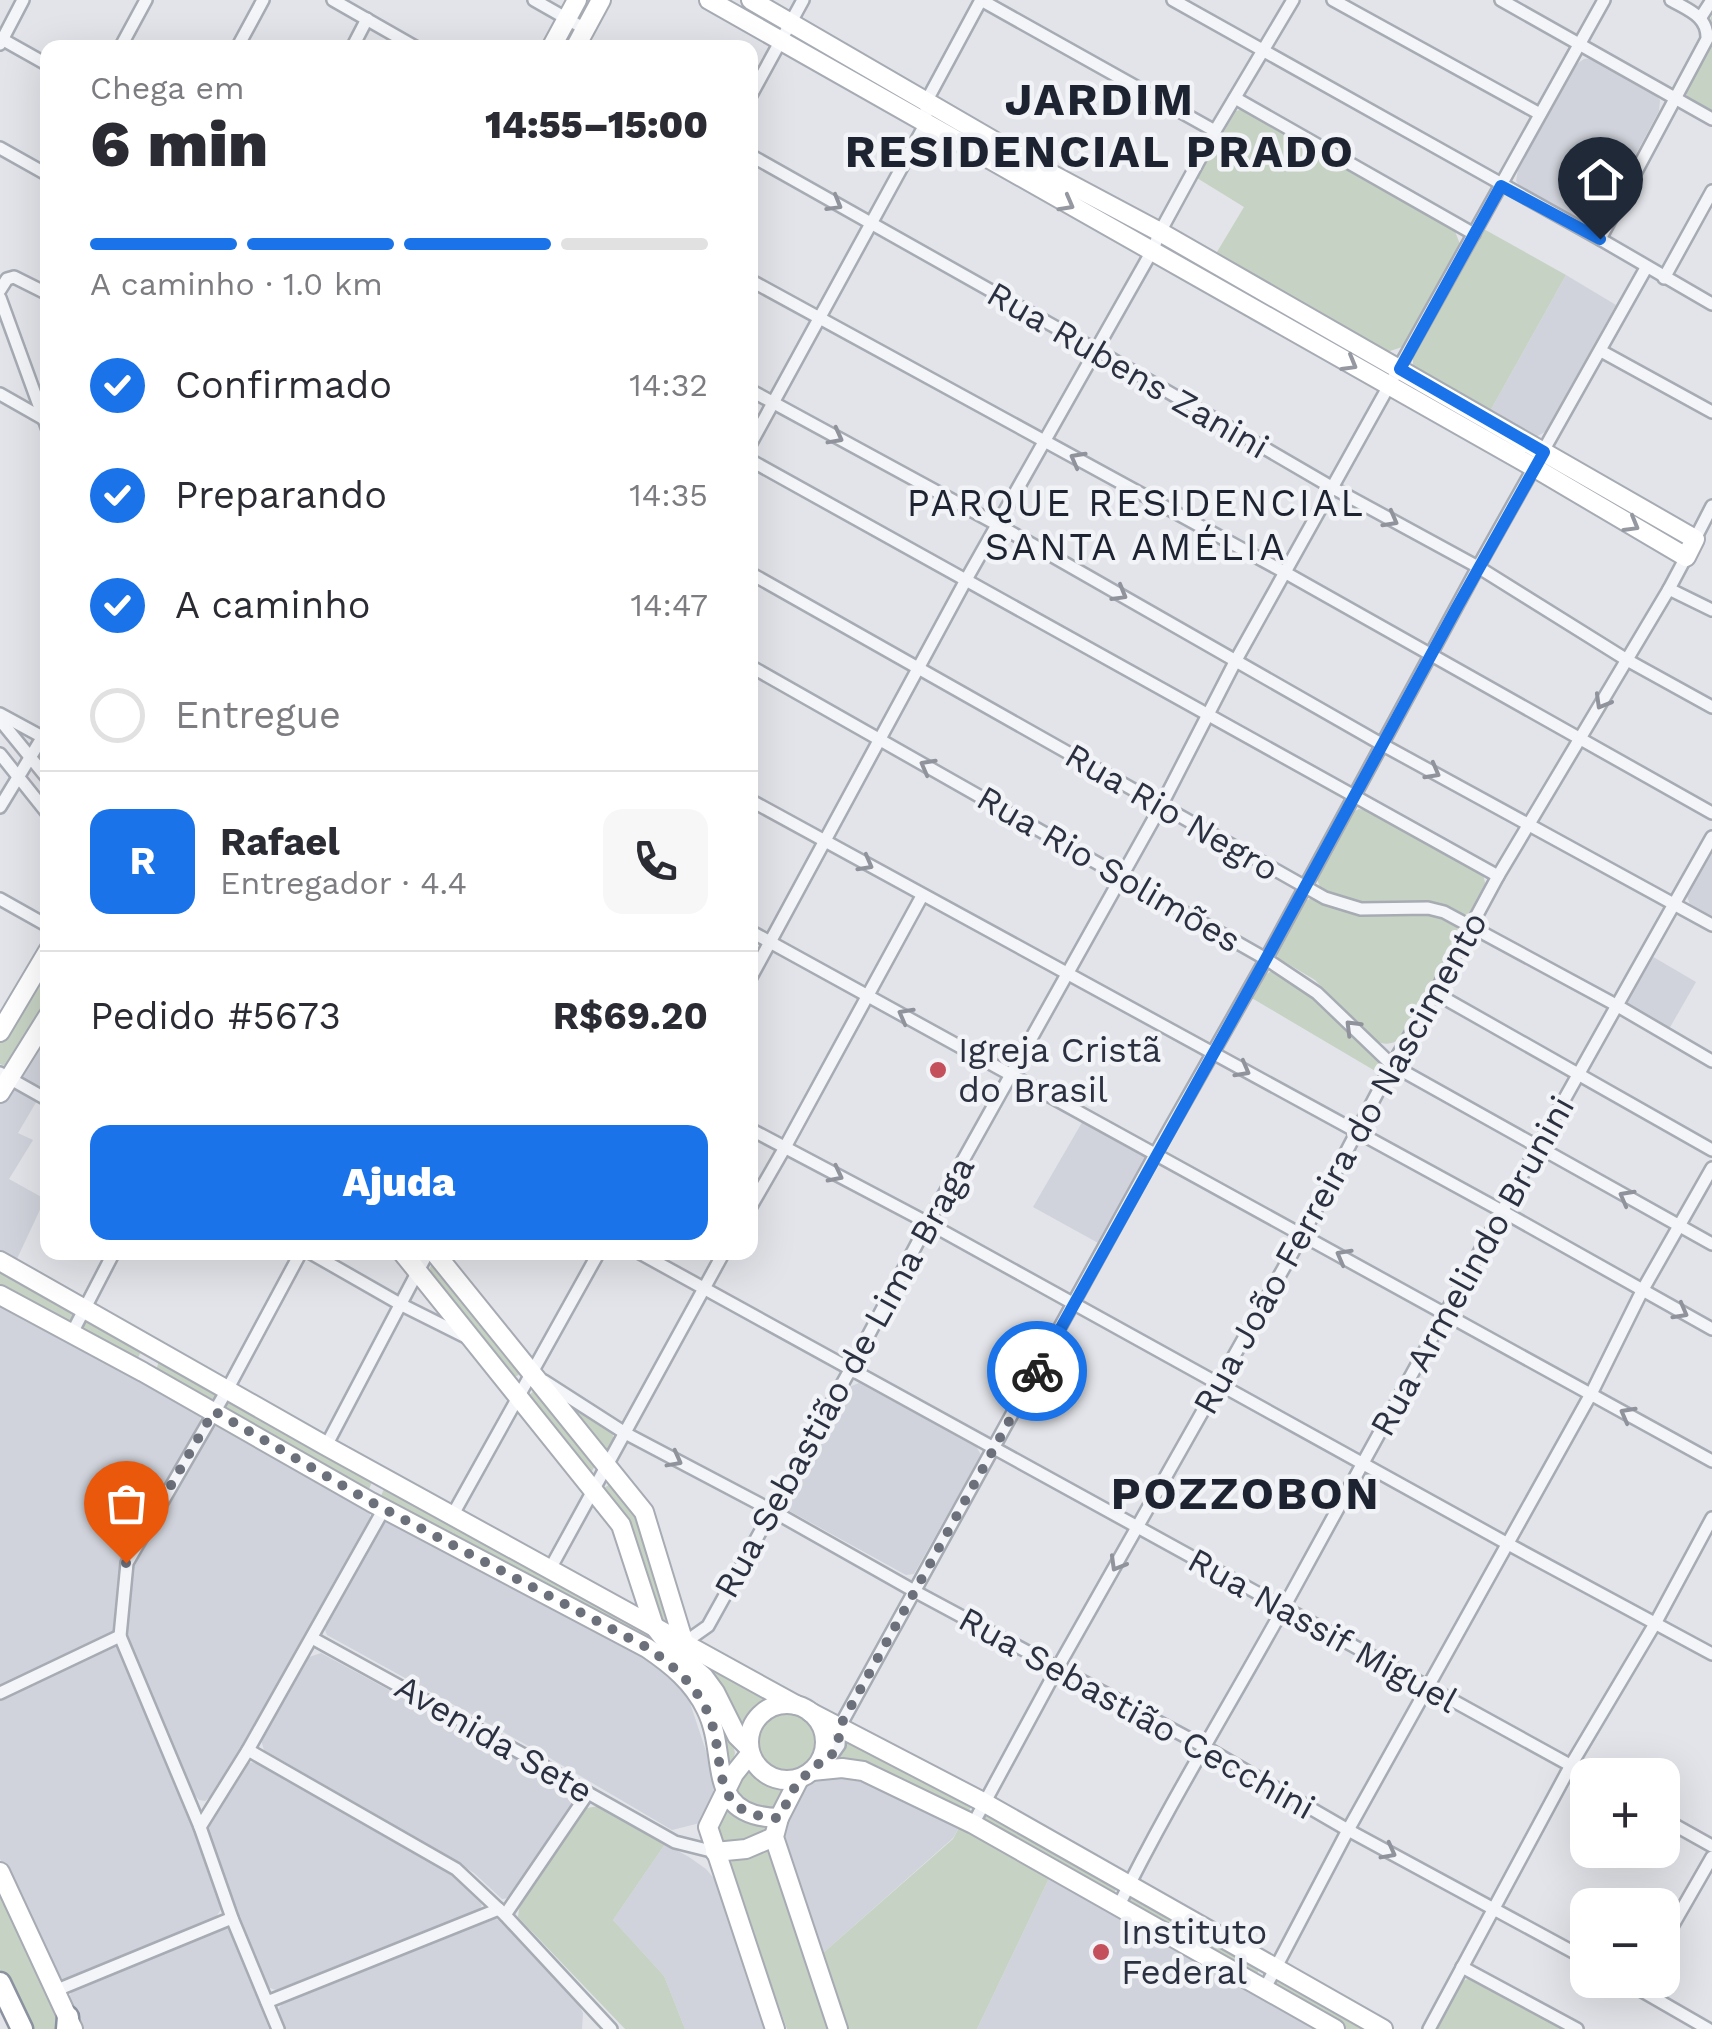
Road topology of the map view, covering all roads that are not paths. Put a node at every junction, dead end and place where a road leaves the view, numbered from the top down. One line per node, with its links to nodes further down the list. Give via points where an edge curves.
1 (23, 0): 26 (street)
2 (146, 0): 27 (street)
3 (263, 0): 28 (street)
4 (333, 0): 22 (street)
5 (534, 0): 23 (street)
6 (577, 0): 23 (main road)
7 (601, 0): 25 (main road)
8 (709, 0): 33 (main road)
9 (751, 0): 24 (main road)
10 (803, 0): 24 (street)
11 (981, 0): 40 (street); 44 (street)
12 (1173, 0): 20 (street)
13 (1201, 0): 20 (street)
14 (1292, 0): 35 (street)
15 (1333, 0): 41 (street)
16 (1501, 0): 34 (street)
17 (1604, 0): 34 (street, Rua Sebastião de Lima Braga)
18 (1671, 0): 21 (street)
19 (1712, 0): 21 (street)
20 (1194, 12): 35 (street)
21 (1700, 17): 38 (street, via 1707,38)
22 (367, 19): 29 (street); 30 (street)
23 (566, 19): 25 (street); 31 (main road)
24 (790, 22): 33 (street); 40 (main road)
25 (584, 28): 32 (main road)
26 (1, 40): 36 (street)
27 (124, 40)
28 (241, 40)
29 (356, 40)
30 (403, 40)
31 (555, 40)
32 (578, 40)
33 (780, 40): 37 (street); 43 (main road)
34 (1580, 44): 38 (street); 41 (street, Rua Sebastião de Lima Braga)
35 (1262, 51): 39 (street); 48 (street)
36 (40, 61)
37 (758, 83)
38 (1675, 96): 42 (street); 53 (street)
39 (1235, 98): 44 (street); 52 (street)
40 (926, 102): 43 (street); 51 (main road)
41 (1540, 114): 48 (street, Rua Sebastião de Lima Braga)
42 (1712, 119)
43 (926, 123): 50 (street); 54 (main road, one-way to 54)
44 (1215, 131): 51 (street)
45 (0, 148): 47 (street)
46 (758, 160): 50 (street, Rua Rubens Zanini, one-way to 50)
47 (40, 170)
48 (1501, 186): 52 (street, Rua Sebastião de Lima Braga); 53 (street)
49 (1712, 190): 56 (street)
50 (871, 224): 62 (street); 63 (street, Rua Rubens Zanini)
51 (1160, 232): 54 (street); 65 (main road)
52 (1474, 234): 65 (street, Rua Sebastião de Lima Braga)
53 (1600, 239): 55 (street)
54 (1152, 250): 63 (street); 66 (main road, one-way to 66)
55 (1646, 268): 56 (street); 64 (street)
56 (1664, 278): 61 (street)
57 (758, 284): 62 (street)
58 (0, 290): 59 (street, via 14,276)
59 (40, 290)
60 (0, 298): 70 (street)
61 (1712, 304)
62 (818, 318): 69 (street); 74 (street)
63 (1096, 350): 74 (street); 77 (street, Rua Rubens Zanini)
64 (1601, 351): 71 (street); 75 (street)
65 (1400, 369): 66 (street, Rua Sebastião de Lima Braga); 75 (main road)
66 (1389, 386): 75 (main road); 77 (street, Rua Sebastião de Lima Braga)
67 (0, 394): 72 (street)
68 (758, 395): 69 (street)
69 (773, 403): 73 (street); 79 (street, one-way to 79)
70 (40, 407)
71 (1712, 412)
72 (40, 419)
73 (758, 430)
74 (1045, 442): 79 (street); 83 (street, one-way to 74)
75 (1540, 460): 80 (main road); 81 (main road, one-way to 81); 82 (street)
76 (758, 464): 85 (street)
77 (1333, 488): 82 (street, Rua Rubens Zanini, one-way to 82); 83 (street, Rua Sebastião de Lima Braga)
78 (1712, 508): 80 (street, Rua João Ferreira do Nascimento)
79 (998, 524): 85 (street); 89 (street, one-way to 89)
80 (1695, 540): 81 (main road, Rua João Ferreira do Nascimento)
81 (1686, 557): 86 (street, Rua João Ferreira do Nascimento)
82 (1478, 568): 88 (street); 90 (street, Rua Rubens Zanini)
83 (1286, 573): 88 (street); 89 (street, Rua Sebastião de Lima Braga)
84 (758, 578): 91 (street, Rua Rio Negro)
85 (967, 578): 91 (street); 94 (street)
86 (1669, 589): 87 (street); 90 (street, Rua João Ferreira do Nascimento)
87 (1712, 610)
88 (1430, 655): 98 (street); 99 (street)
89 (1236, 660): 94 (street, Rua Sebastião de Lima Braga); 99 (street)
90 (1626, 660): 93 (street, Rua Rubens Zanini); 98 (street, Rua João Ferreira do Nascimento, one-way to 98)
91 (920, 668): 97 (street); 108 (street, Rua Rio Negro)
92 (758, 671): 97 (street, Rua Rio Solimões)
93 (1712, 706)
94 (1210, 714): 105 (street); 108 (street, Rua Sebastião de Lima Braga)
95 (0, 717): 96 (street); 102 (street)
96 (40, 737)
97 (881, 740): 113 (street); 114 (street, Rua Rio Solimões, one-way to 97)
98 (1580, 740): 110 (street); 111 (street, Rua João Ferreira do Nascimento)
99 (1383, 744): 105 (street); 111 (street, one-way to 111)
100 (40, 745): 102 (street)
101 (0, 754): 104 (street)
102 (29, 758): 103 (street); 104 (street)
103 (40, 770)
104 (18, 777): 106 (street); 109 (street)
105 (1354, 796): 115 (street); 116 (street)
106 (40, 804)
107 (758, 804): 113 (street)
108 (1161, 806): 114 (street, Rua Sebastião de Lima Braga); 116 (street, Rua Rio Negro)
109 (0, 807)
110 (1712, 813)
111 (1530, 826): 115 (street, Rua João Ferreira do Nascimento); 119 (street)
112 (1712, 836): 119 (street, Rua Armelindo Brunini)
113 (826, 842): 117 (street, one-way to 117); 124 (street)
114 (1122, 875): 125 (street, Rua Rio Solimões); 128 (street, Rua Sebastião de Lima Braga)
115 (1498, 876): 122 (street, Rua João Ferreira do Nascimento)
116 (1305, 887): 122 (street, Rua Rio Negro, via 1362,909 1428,908); 125 (street)
117 (922, 896): 128 (street); 129 (street)
118 (0, 899): 120 (street)
119 (1674, 903): 121 (street); 131 (street, Rua Armelindo Brunini)
120 (40, 922)
121 (1712, 925)
122 (1471, 927): 130 (street, Rua João Ferreira do Nascimento); 131 (street, Rua Rio Negro)
123 (758, 935): 124 (street)
124 (770, 942): 126 (street); 129 (street)
125 (1266, 959): 134 (street); 136 (street, Rua Rio Solimões, one-way to 125, via 1317,993)
126 (758, 964)
127 (40, 965): 133 (main road)
128 (1069, 974): 134 (street); 137 (street, Rua Sebastião de Lima Braga)
129 (867, 994): 137 (street, one-way to 129); 144 (street)
130 (1435, 994): 136 (street, Rua João Ferreira do Nascimento); 138 (street)
131 (1616, 1005): 135 (street, Rua Rio Negro); 138 (street, Rua Armelindo Brunini)
132 (40, 1028): 139 (main road)
133 (0, 1032)
134 (1212, 1054): 141 (street, one-way to 141); 146 (street)
135 (1712, 1061)
136 (1392, 1065): 141 (street, Rua João Ferreira do Nascimento); 143 (street, Rua Rio Solimões)
137 (1012, 1074): 146 (street); 150 (street, Rua Sebastião de Lima Braga)
138 (1578, 1074): 143 (street, Rua Armelindo Brunini); 145 (street)
139 (3, 1081): 140 (street)
140 (40, 1097)
141 (1356, 1132): 149 (street); 152 (street, Rua João Ferreira do Nascimento)
142 (758, 1134): 144 (street)
143 (1536, 1147): 149 (street, Rua Armelindo Brunini); 151 (street, Rua Rio Solimões, one-way to 143)
144 (784, 1149): 148 (street); 150 (street, one-way to 150)
145 (1712, 1150)
146 (1156, 1153): 152 (street); 169 (street)
147 (1712, 1168): 151 (street)
148 (758, 1194)
149 (1502, 1211): 166 (street); 171 (street, Rua Armelindo Brunini)
150 (928, 1223): 169 (street); 175 (street, Rua Sebastião de Lima Braga)
151 (1679, 1226): 153 (street, Rua Rio Solimões); 166 (street)
152 (1303, 1234): 171 (street, one-way to 152); 177 (street, Rua João Ferreira do Nascimento)
153 (1712, 1244)
154 (110, 1260): 170 (street)
155 (297, 1260): 178 (street)
156 (323, 1260): 168 (street)
157 (408, 1260): 164 (main road)
158 (425, 1260): 164 (street)
159 (438, 1260): 176 (main road)
160 (594, 1260): 176 (street)
161 (653, 1260): 165 (street, Rua Nassif Miguel)
162 (719, 1260): 165 (street)
163 (0, 1262): 170 (main road)
164 (417, 1272): 168 (street); 174 (main road)
165 (704, 1287): 175 (street, Rua Nassif Miguel); 182 (street)
166 (1642, 1290): 172 (street, one-way to 172); 179 (street)
167 (0, 1295): 173 (main road)
168 (400, 1304): 174 (street); 183 (street)
169 (1074, 1304): 177 (street); 184 (street)
170 (84, 1310): 173 (street); 178 (main road)
171 (1446, 1313): 179 (street); 186 (street, Rua Armelindo Brunini)
172 (1712, 1329)
173 (72, 1333): 181 (main road)
174 (474, 1340): 180 (main road)
175 (850, 1370): 184 (street, Rua Nassif Miguel); 191 (street, Rua Sebastião de Lima Braga)
176 (532, 1373): 180 (street); 182 (street, Rua Sebastião Cecchini); 187 (main road)
177 (1218, 1384): 186 (street); 194 (street, Rua João Ferreira do Nascimento)
178 (226, 1390): 181 (street); 183 (main road)
179 (1591, 1394): 185 (street, one-way to 179); 195 (street)
180 (519, 1398): 189 (main road); 192 (street)
181 (214, 1411): 190 (main road); 201 (street, via 126,1563)
182 (625, 1433): 187 (street); 191 (street, Rua Sebastião Cecchini, one-way to 191)
183 (326, 1446): 188 (main road)
184 (994, 1450): 194 (street, Rua Nassif Miguel); 197 (street)
185 (1712, 1461)
186 (1363, 1462): 195 (street); 198 (street, Rua Armelindo Brunini)
187 (607, 1466): 189 (street); 203 (main road, via 644,1512)
188 (383, 1478): 190 (main road); 192 (main road)
189 (594, 1490): 196 (street); 200 (main road, via 621,1525)
190 (378, 1504): 202 (street); 217 (main road, via 671,1664 707,1710)
191 (771, 1510): 197 (street, Rua Sebastião Cecchini); 203 (street, Rua Sebastião de Lima Braga, via 708,1626)
192 (452, 1516): 196 (main road)
193 (1712, 1518): 199 (street)
194 (1138, 1528): 198 (street, Rua Nassif Miguel); 205 (street, Rua João Ferreira do Nascimento, one-way to 205)
195 (1508, 1544): 199 (street); 206 (street)
196 (550, 1569): 200 (main road)
197 (916, 1592): 205 (street, Rua Sebastião Cecchini); 209 (street)
198 (1284, 1608): 206 (street, Rua Nassif Miguel); 210 (street, Rua Armelindo Brunini)
199 (1656, 1622): 204 (street); 213 (street)
200 (654, 1626): 203 (main road); 212 (main road, via 704,1677)
201 (120, 1636): 207 (street); 223 (street)
202 (312, 1638): 211 (street); 218 (street, Avenida Sete)
203 (684, 1642): 208 (main road)
204 (1712, 1654)
205 (1058, 1667): 210 (street, Rua Sebastião Cecchini); 219 (street, Rua João Ferreira do Nascimento)
206 (1429, 1688): 214 (street, Rua Nassif Miguel); 225 (street)
207 (0, 1693)
208 (803, 1709): 209 (main road); 212 (main road, via 782,1704 762,1713 750,1731); 216 (main road, via 820,1723 825,1738)
209 (840, 1726): 216 (street, via 834,1754); 219 (main road)
210 (1204, 1746): 225 (street, Rua Sebastião Cecchini); 232 (street, Rua Armelindo Brunini)
211 (248, 1750): 223 (street); 235 (street, via 456,1869)
212 (749, 1750): 216 (main road, via 769,1776 784,1781); 217 (main road)
213 (1575, 1758)
214 (1570, 1764)
215 (1570, 1767): 234 (street)
216 (810, 1772): 220 (main road); 221 (main road, via 862,1771)
217 (725, 1791): 220 (main road, via 750,1813); 222 (main road)
218 (588, 1793): 227 (street, Avenida Sete); 235 (street)
219 (984, 1802): 221 (street, Rua João Ferreira do Nascimento); 232 (main road)
220 (779, 1818): 226 (main road)
221 (973, 1824): 233 (main road)
222 (708, 1827): 227 (street, via 694,1840); 229 (main road)
223 (200, 1828): 237 (street)
224 (1680, 1828): 228 (street)
225 (1348, 1830): 234 (street, Rua Sebastião Cecchini, one-way to 234); 240 (street)
226 (774, 1838): 229 (main road); 253 (main road)
227 (675, 1842): 229 (street, Avenida Sete)
228 (1712, 1846)
229 (715, 1852): 252 (main road)
230 (1712, 1858): 236 (street)
231 (0, 1872): 242 (main road)
232 (1129, 1885): 233 (street, Rua Armelindo Brunini); 240 (main road)
233 (1118, 1907): 243 (main road)
234 (1493, 1908): 238 (street, Rua Sebastião Cecchini); 239 (street)
235 (502, 1912): 245 (street); 247 (street)
236 (1680, 1913)
237 (232, 1918): 242 (street); 245 (street)
238 (1570, 1950)
239 (1462, 1967): 256 (street); 257 (street)
240 (1274, 1968): 243 (street); 255 (main road)
241 (0, 1982): 249 (highway)
242 (57, 1990): 248 (main road)
243 (1264, 1990): 254 (main road)
244 (1660, 1998): 246 (street)
245 (267, 2002): 250 (street)
246 (1683, 2014): 258 (street); 259 (street)
247 (597, 2024): 251 (street)
248 (70, 2025)
249 (22, 2029)
250 (278, 2029)
251 (611, 2029)
252 (775, 2029)
253 (838, 2029)
254 (1335, 2029)
255 (1383, 2029)
256 (1429, 2029)
257 (1577, 2029)
258 (1675, 2029)
259 (1708, 2029)

